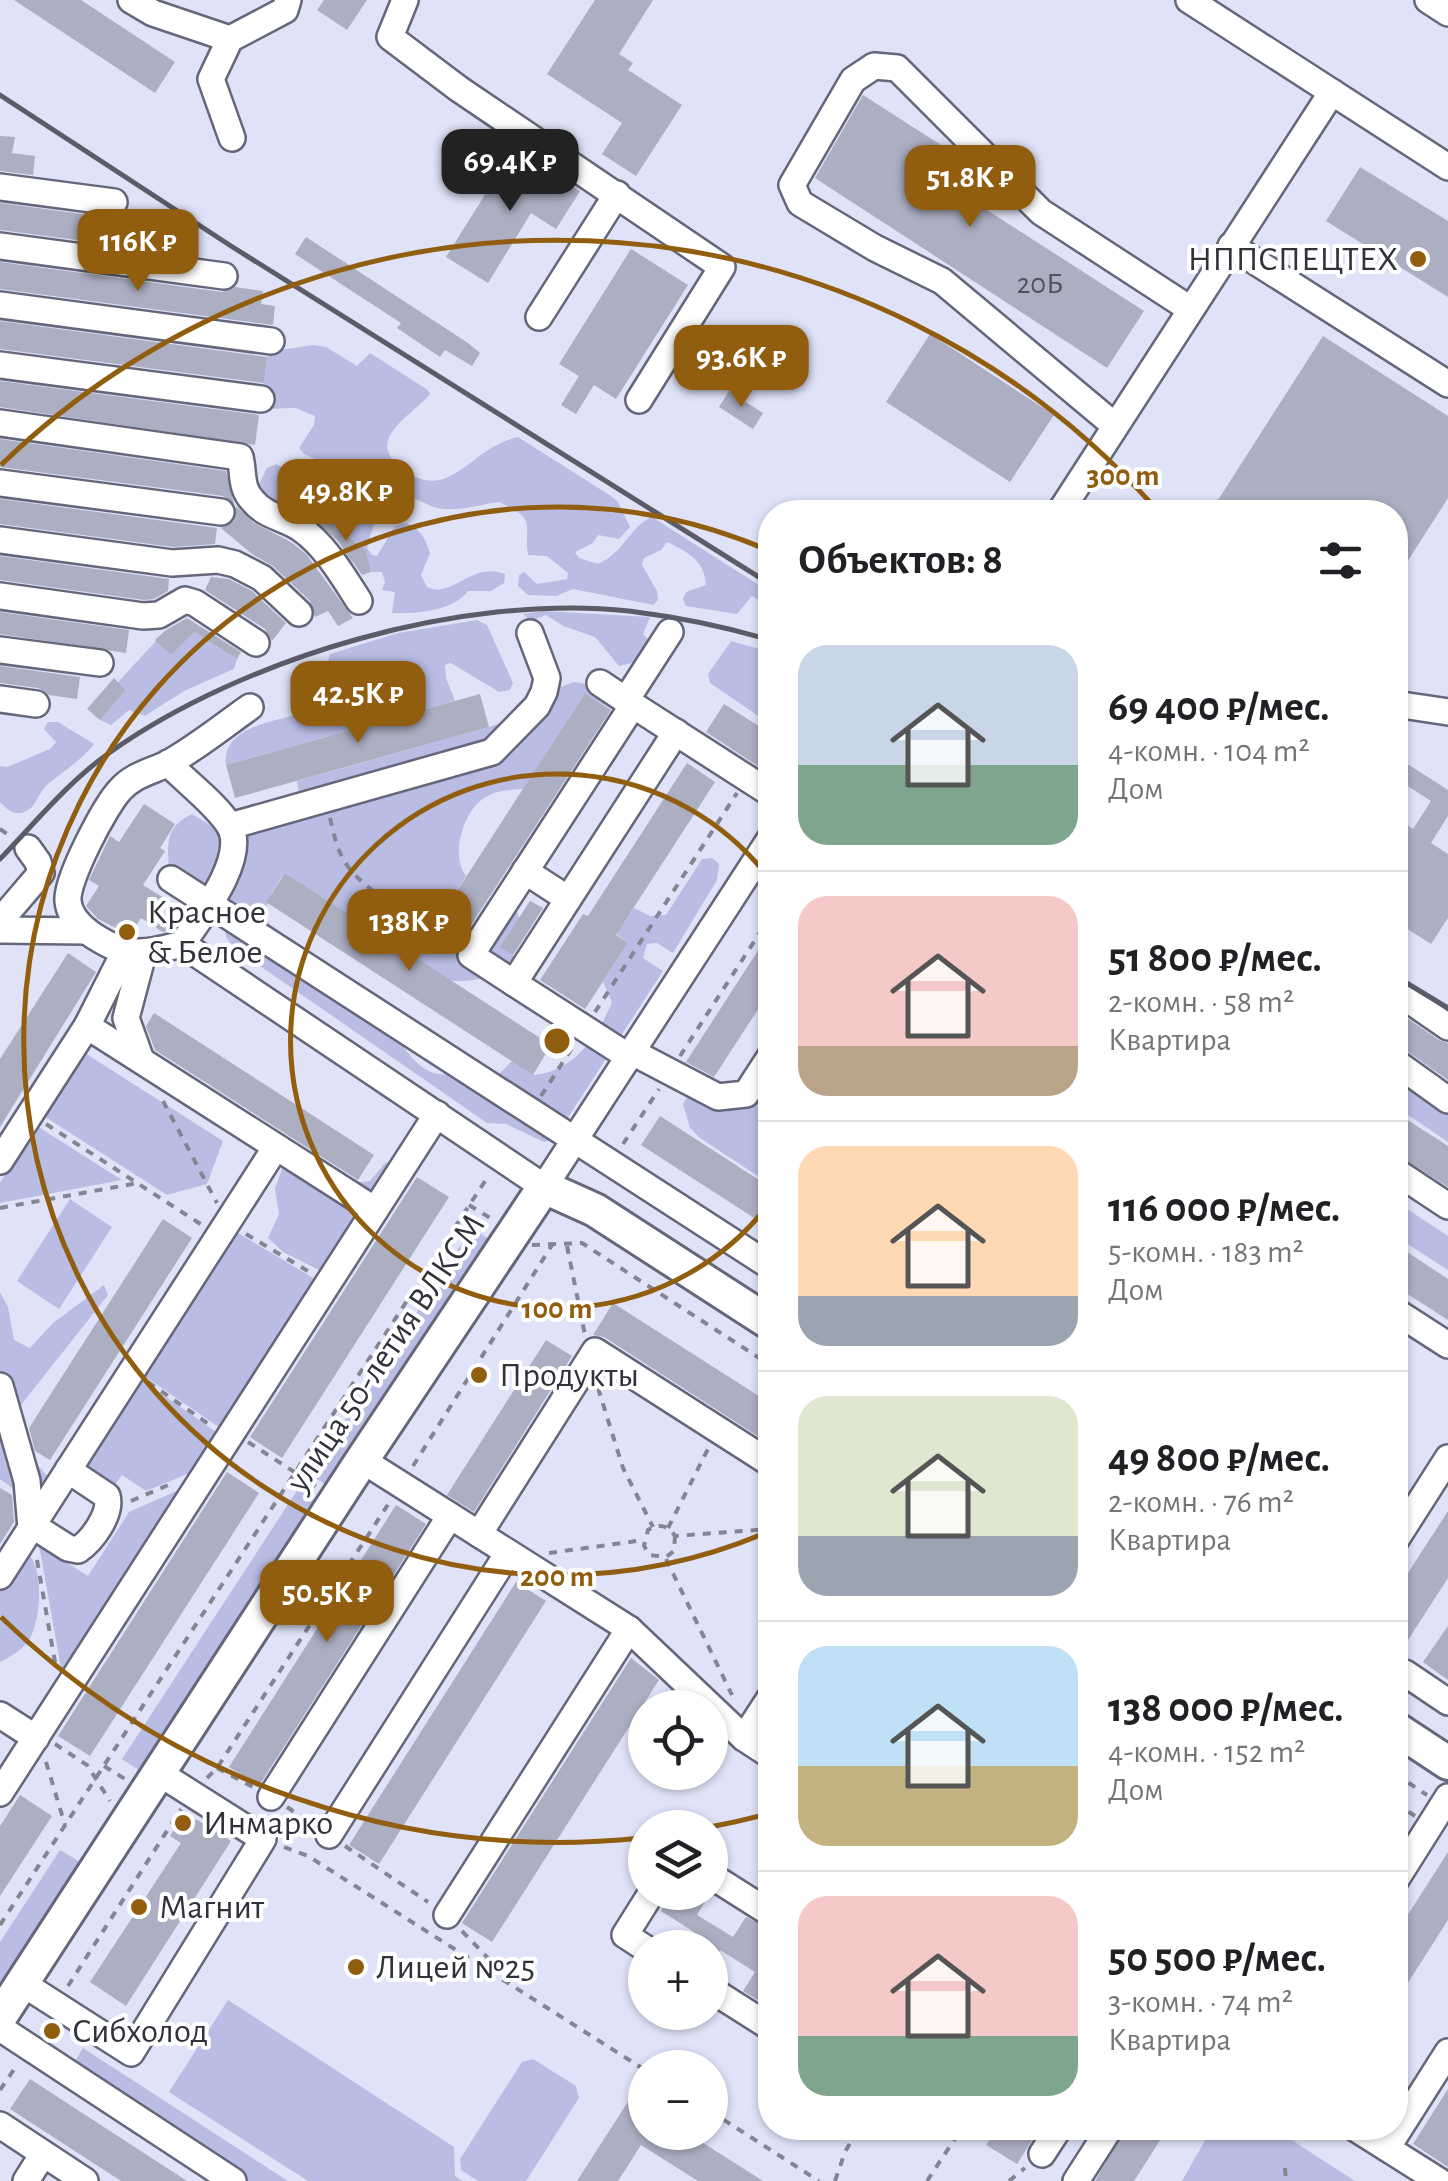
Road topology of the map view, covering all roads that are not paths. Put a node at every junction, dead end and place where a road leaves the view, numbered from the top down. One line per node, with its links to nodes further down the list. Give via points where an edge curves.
1 (131, 0): 7 (street)
2 (288, 0): 7 (street, via 285,10)
3 (405, 0): 12 (street, via 390,38)
4 (1189, 0): 8 (street)
5 (1428, 0): 6 (street)
6 (1448, 13)
7 (230, 39): 9 (street, via 210,79)
8 (1332, 92): 10 (street); 15 (street)
9 (232, 138)
10 (1448, 166)
11 (0, 187): 13 (street)
12 (617, 194): 19 (street); 24 (street, via 722,267)
13 (114, 202)
14 (0, 246): 16 (street)
15 (1231, 246): 18 (street); 22 (street)
16 (224, 276)
17 (0, 305): 20 (street)
18 (1190, 309): 26 (street); 26 (street, via 1041,212 898,68 874,66 853,80 792,184 800,203 942,280)
19 (539, 316)
20 (270, 341)
21 (0, 364): 23 (street)
22 (1448, 384)
23 (260, 399)
24 (638, 400)
25 (0, 423): 34 (street, via 240,458 252,500 302,530)
26 (1114, 425): 28 (street)
27 (0, 483): 29 (street)
28 (1067, 500)
29 (221, 512)
30 (0, 540): 31 (street)
31 (191, 562): 33 (street); 35 (street, via 235,564 262,578)
32 (0, 596): 33 (street, via 144,616)
33 (181, 601): 38 (street, via 195,602)
34 (359, 602)
35 (299, 613)
36 (670, 632): 43 (street)
37 (530, 633): 51 (street, via 546,678 544,692 492,752)
38 (256, 643)
39 (0, 650): 40 (street)
40 (100, 663)
41 (600, 683): 43 (street)
42 (0, 699): 44 (street)
43 (630, 702): 48 (street); 54 (street)
44 (36, 704)
45 (1408, 706): 47 (street)
46 (250, 707): 49 (street)
47 (1448, 712)
48 (676, 732): 50 (street); 56 (street)
49 (168, 763): 51 (street); 60 (street, via 120,789 84,856 68,905)
50 (758, 786)
51 (230, 826): 57 (street, via 232,860)
52 (28, 848): 58 (street, via 40,874)
53 (758, 857): 67 (street)
54 (526, 871): 56 (street); 63 (street, via 471,955)
55 (171, 879): 57 (street)
56 (568, 898): 63 (street)
57 (209, 904): 61 (street); 73 (street)
58 (0, 921)
59 (0, 930): 60 (street)
60 (87, 931): 62 (street)
61 (182, 944): 62 (street); 72 (street)
62 (134, 954): 65 (street); 68 (street, via 126,1018)
63 (514, 983): 67 (street)
64 (1408, 1000): 66 (street)
65 (87, 1026): 68 (street); 75 (street)
66 (1448, 1028)
67 (630, 1054): 70 (street, via 718,1097 746,1094); 73 (street)
68 (141, 1060): 74 (street)
69 (1408, 1071): 71 (street)
70 (758, 1076)
71 (1448, 1100)
72 (436, 1114): 77 (street); 79 (street)
73 (575, 1140): 77 (street); 80 (street)
74 (276, 1147): 79 (street); 88 (street)
75 (0, 1161)
76 (1408, 1180): 78 (street)
77 (544, 1187): 81 (main road, via 595,1210); 87 (main road, улица 50-летия ВЛКСМ)
78 (1448, 1206)
79 (375, 1210): 100 (street)
80 (758, 1258)
81 (758, 1315)
82 (1408, 1319): 83 (street)
83 (1448, 1345)
84 (0, 1386): 91 (street, via 27,1481)
85 (758, 1455): 92 (street, via 596,1351)
86 (1448, 1458): 90 (street)
87 (362, 1460): 89 (street); 105 (main road, улица 50-летия ВЛКСМ)
88 (68, 1470): 91 (street); 91 (street, via 108,1496 108,1511 78,1550)
89 (450, 1516): 92 (street); 107 (street)
90 (1408, 1521)
91 (32, 1526): 94 (street)
92 (480, 1534): 93 (street)
93 (512, 1555): 95 (street); 109 (street)
94 (4, 1562)
95 (629, 1630): 102 (street); 113 (street)
96 (1408, 1675): 97 (street)
97 (1448, 1702)
98 (0, 1715): 100 (street)
99 (758, 1716): 102 (street)
100 (37, 1736): 106 (street)
101 (1408, 1737): 104 (main road)
102 (744, 1738): 103 (street)
103 (758, 1747)
104 (1448, 1763)
105 (159, 1772): 114 (main road, улица 50-летия ВЛКСМ); 114 (street, via 263,1839 131,2053)
106 (0, 1793)
107 (271, 1797)
108 (1446, 1802): 110 (street)
109 (329, 1834)
110 (1408, 1859)
111 (728, 1887): 112 (street)
112 (758, 1906)
113 (447, 1915)
114 (22, 1983): 116 (main road, улица 50-летия ВЛКСМ)
115 (728, 2001): 117 (street)
116 (0, 2017)
117 (758, 2020)
118 (0, 2028): 131 (street)
119 (1448, 2052): 120 (street)
120 (1408, 2115)
121 (0, 2125): 127 (street)
122 (1052, 2140): 128 (street)
123 (1102, 2140): 132 (street)
124 (1374, 2140): 126 (street)
125 (1392, 2140): 126 (street)
126 (1387, 2148): 133 (street)
127 (44, 2154): 129 (street); 130 (street)
128 (1042, 2154)
129 (26, 2181)
130 (85, 2181)
131 (233, 2181)
132 (1076, 2181)
133 (1439, 2181)

